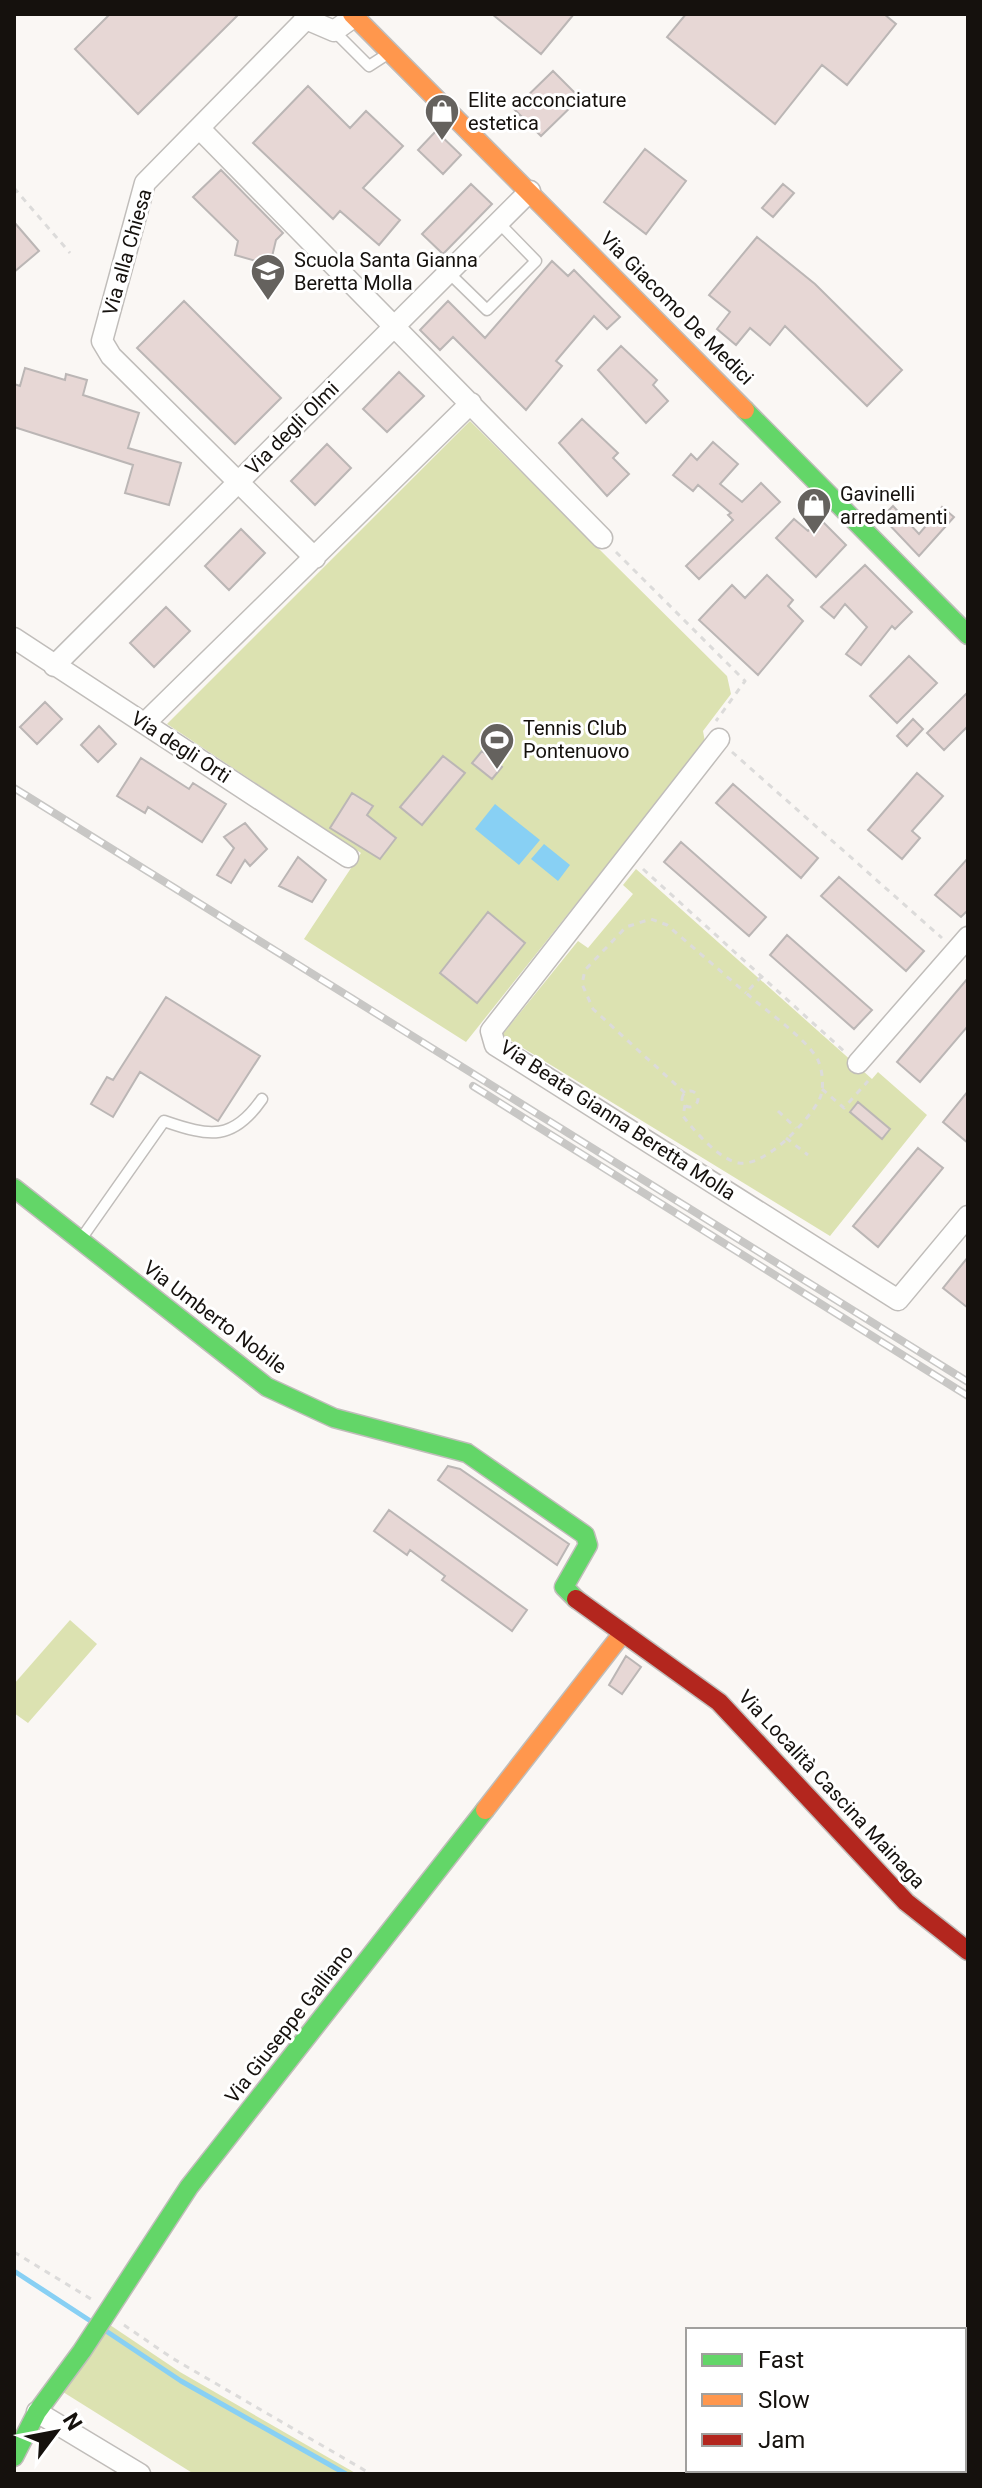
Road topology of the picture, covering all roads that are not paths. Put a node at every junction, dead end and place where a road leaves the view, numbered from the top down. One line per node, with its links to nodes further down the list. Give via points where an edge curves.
1 (354, 15): 3 (street); 4 (street, Via Giacomo De Medici)
2 (305, 16): 3 (street, Via alla Chiesa); 5 (street, Via alla Chiesa)
3 (334, 31): 4 (lane, via 369,66)
4 (393, 51): 6 (street, Via Giacomo De Medici)
5 (200, 129): 9 (street); 11 (street, Via alla Chiesa, via 145,183 102,341)
6 (530, 191): 7 (street, Via degli Olmi); 14 (street, Via Giacomo De Medici)
7 (499, 223): 8 (street, Via degli Olmi); 8 (lane, via 536,261 487,310)
8 (449, 273): 9 (street, Via degli Olmi)
9 (396, 326): 10 (street); 11 (street, Via degli Olmi)
10 (471, 403): 12 (street); 13 (street)
11 (236, 483): 13 (street, Via alla Chiesa); 16 (street, Via degli Olmi)
12 (602, 538)
13 (315, 558): 17 (street)
14 (968, 635)
15 (14, 638): 16 (street, Via degli Orti)
16 (54, 666): 17 (street, Via degli Orti)
17 (145, 723): 19 (street, Via degli Orti)
18 (719, 739): 24 (street, Via Beata Gianna Beretta Molla, via 491,1031 495,1045 898,1300)
19 (348, 857)
20 (962, 944): 21 (street)
21 (865, 1069)
22 (262, 1099): 25 (lane, via 227,1133 193,1131 164,1121)
23 (14, 1188): 25 (street, Via Umberto Nobile)
24 (968, 1216)
25 (80, 1240): 26 (street, Via Umberto Nobile, via 267,1387 334,1418 467,1453 585,1535 588,1545 564,1587)
26 (622, 1634): 27 (street, Via Località Cascina Mainaga, via 719,1702 906,1902); 28 (street, Via Giuseppe Galliano, via 189,2187)
27 (968, 1951)
28 (37, 2412): 29 (street, Via Giuseppe Galliano); 30 (street)
29 (14, 2457)
30 (140, 2474)

